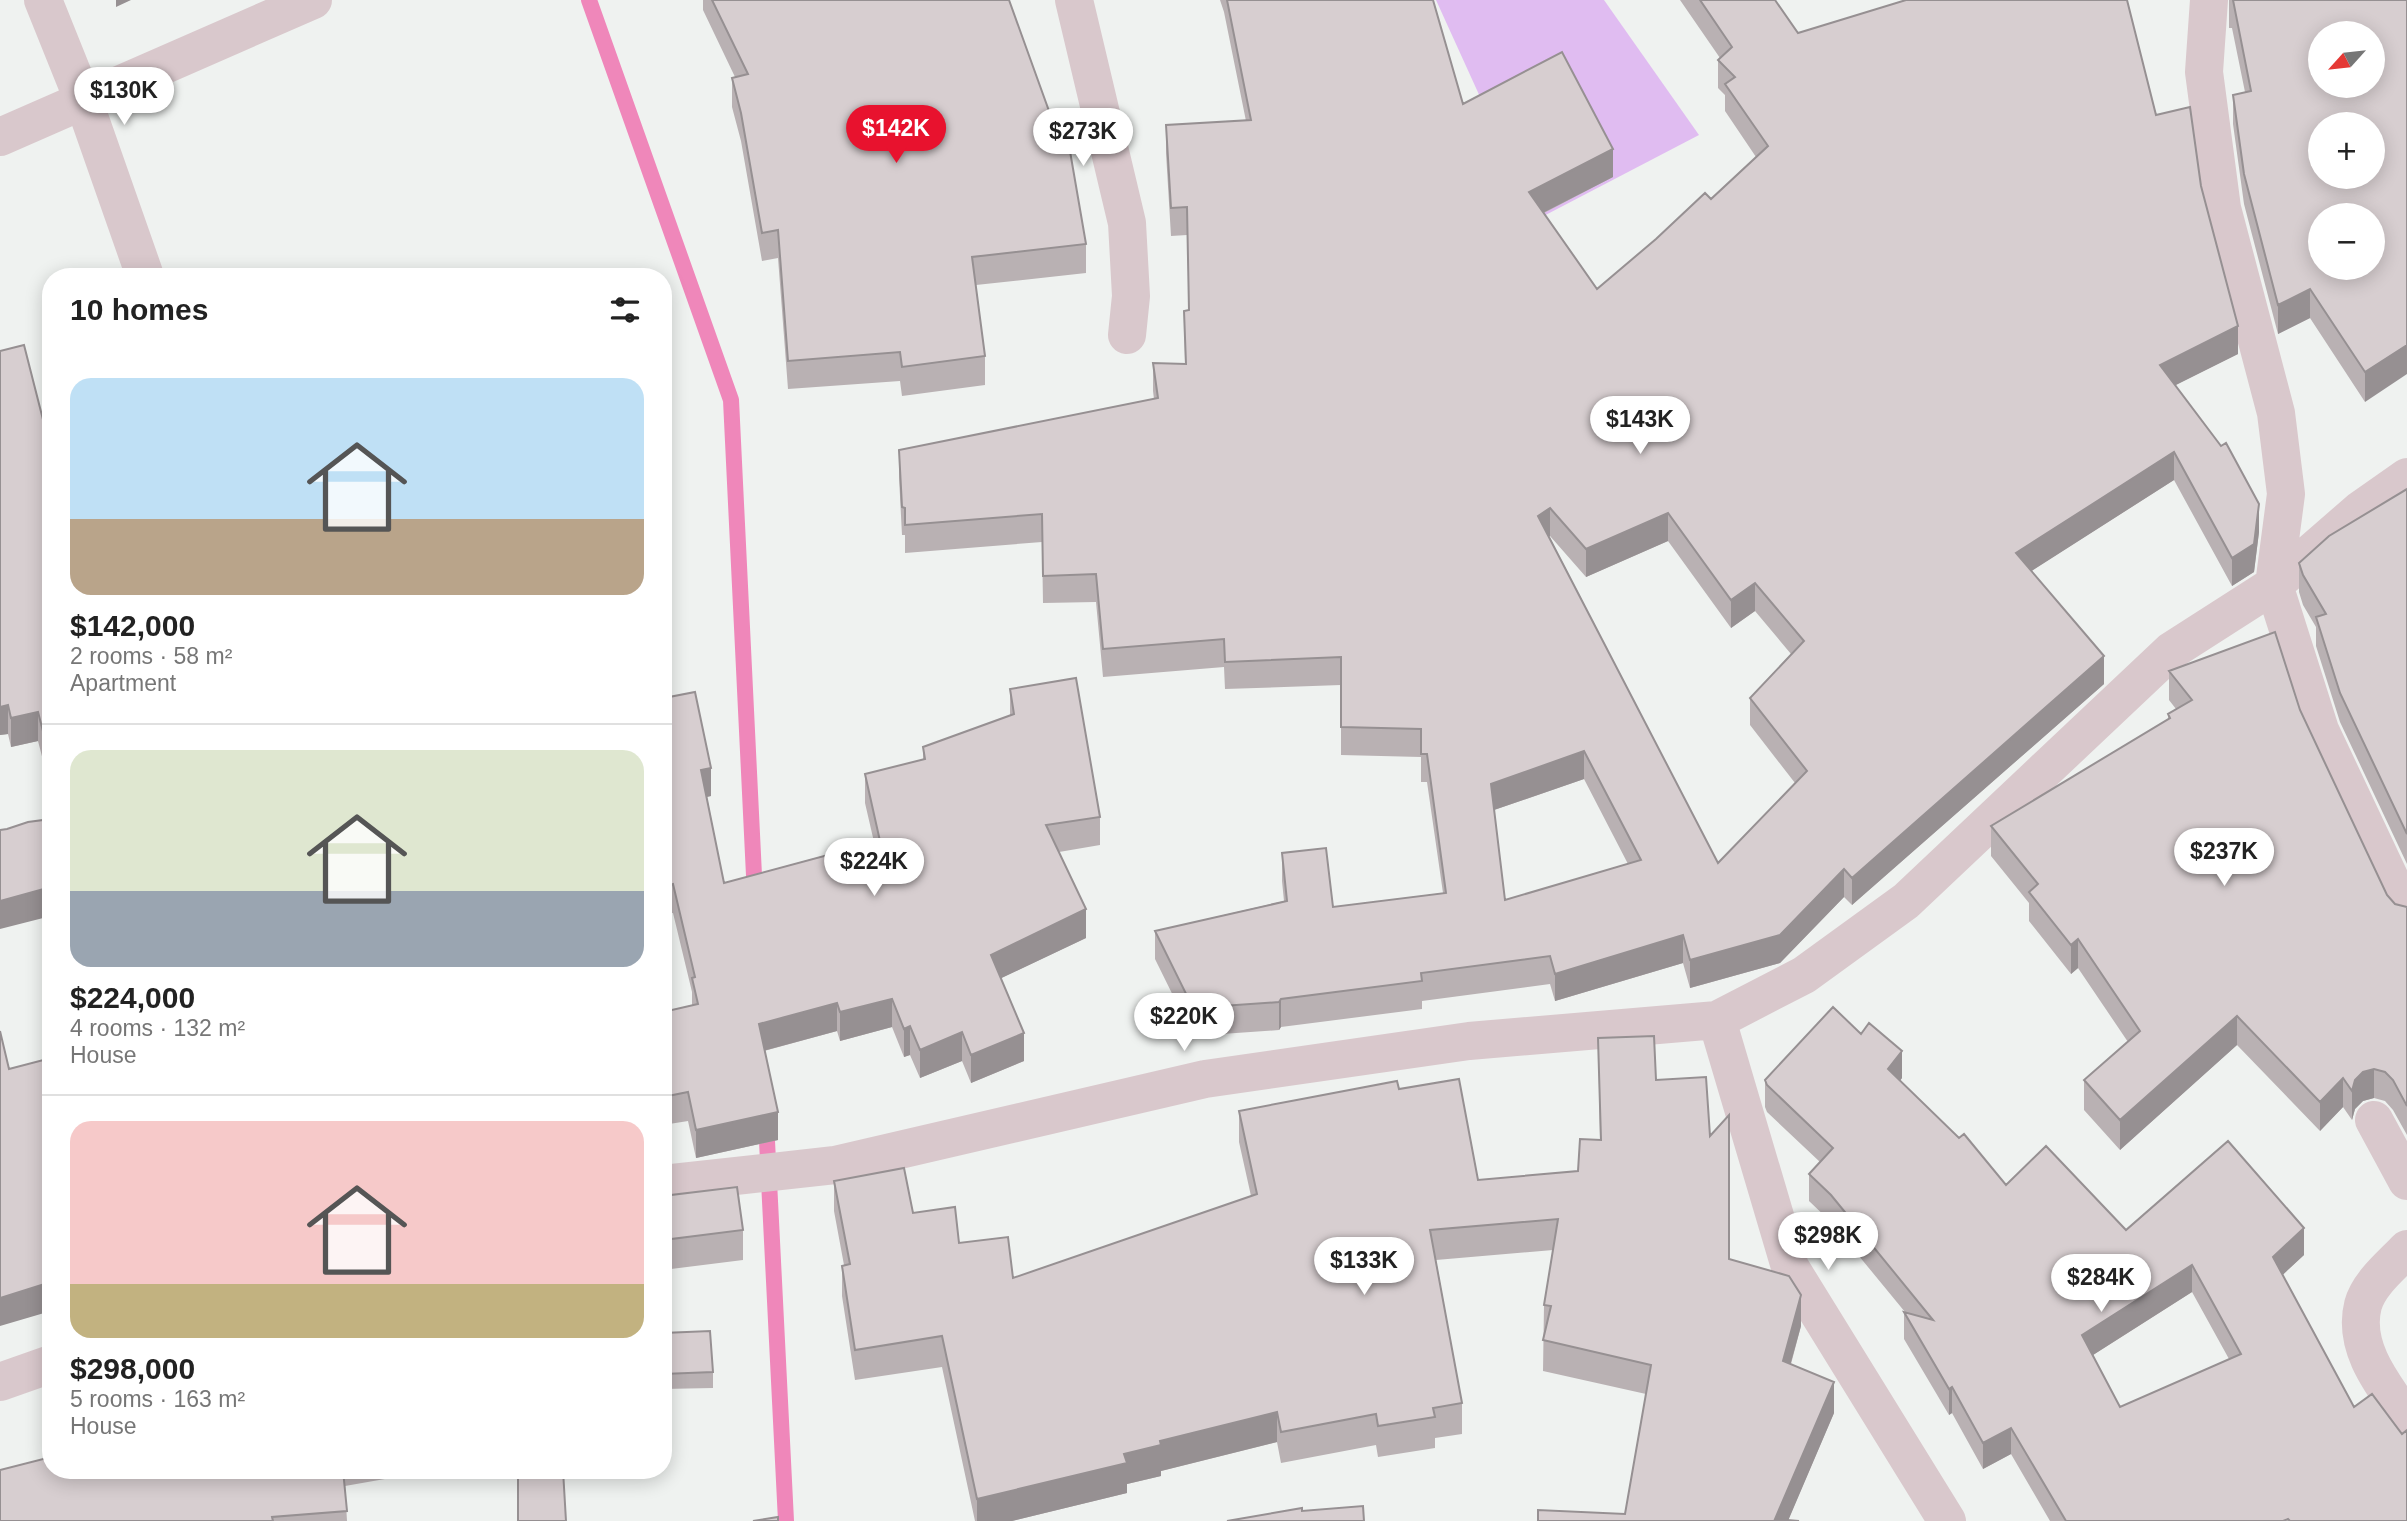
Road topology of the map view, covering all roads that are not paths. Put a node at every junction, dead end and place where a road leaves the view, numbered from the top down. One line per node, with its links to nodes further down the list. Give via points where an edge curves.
1 (43, 0): 5 (street)
2 (313, 0): 5 (street)
3 (1074, 0): 8 (street, via 1127,223 1131,296)
4 (2209, 0): 10 (street, via 2204,72 2222,208 2276,413 2286,494)
5 (84, 102): 6 (street); 7 (street)
6 (0, 137)
7 (142, 268)
8 (1127, 335)
9 (2407, 477): 10 (street, via 2360,510)
10 (2274, 585): 11 (street, via 2320,730); 12 (street, via 2171,651 1906,901 1804,975)
11 (2407, 915)
12 (1717, 1020): 15 (street, via 1469,1041 1205,1079 835,1165); 20 (street, via 1790,1267)
13 (2374, 1120): 14 (street)
14 (2407, 1181)
15 (672, 1183)
16 (2407, 1249): 19 (street, via 2379,1278 2364,1303 2360,1332 2374,1372)
17 (42, 1367): 18 (street)
18 (0, 1382)
19 (2407, 1419)
20 (1947, 1521)

